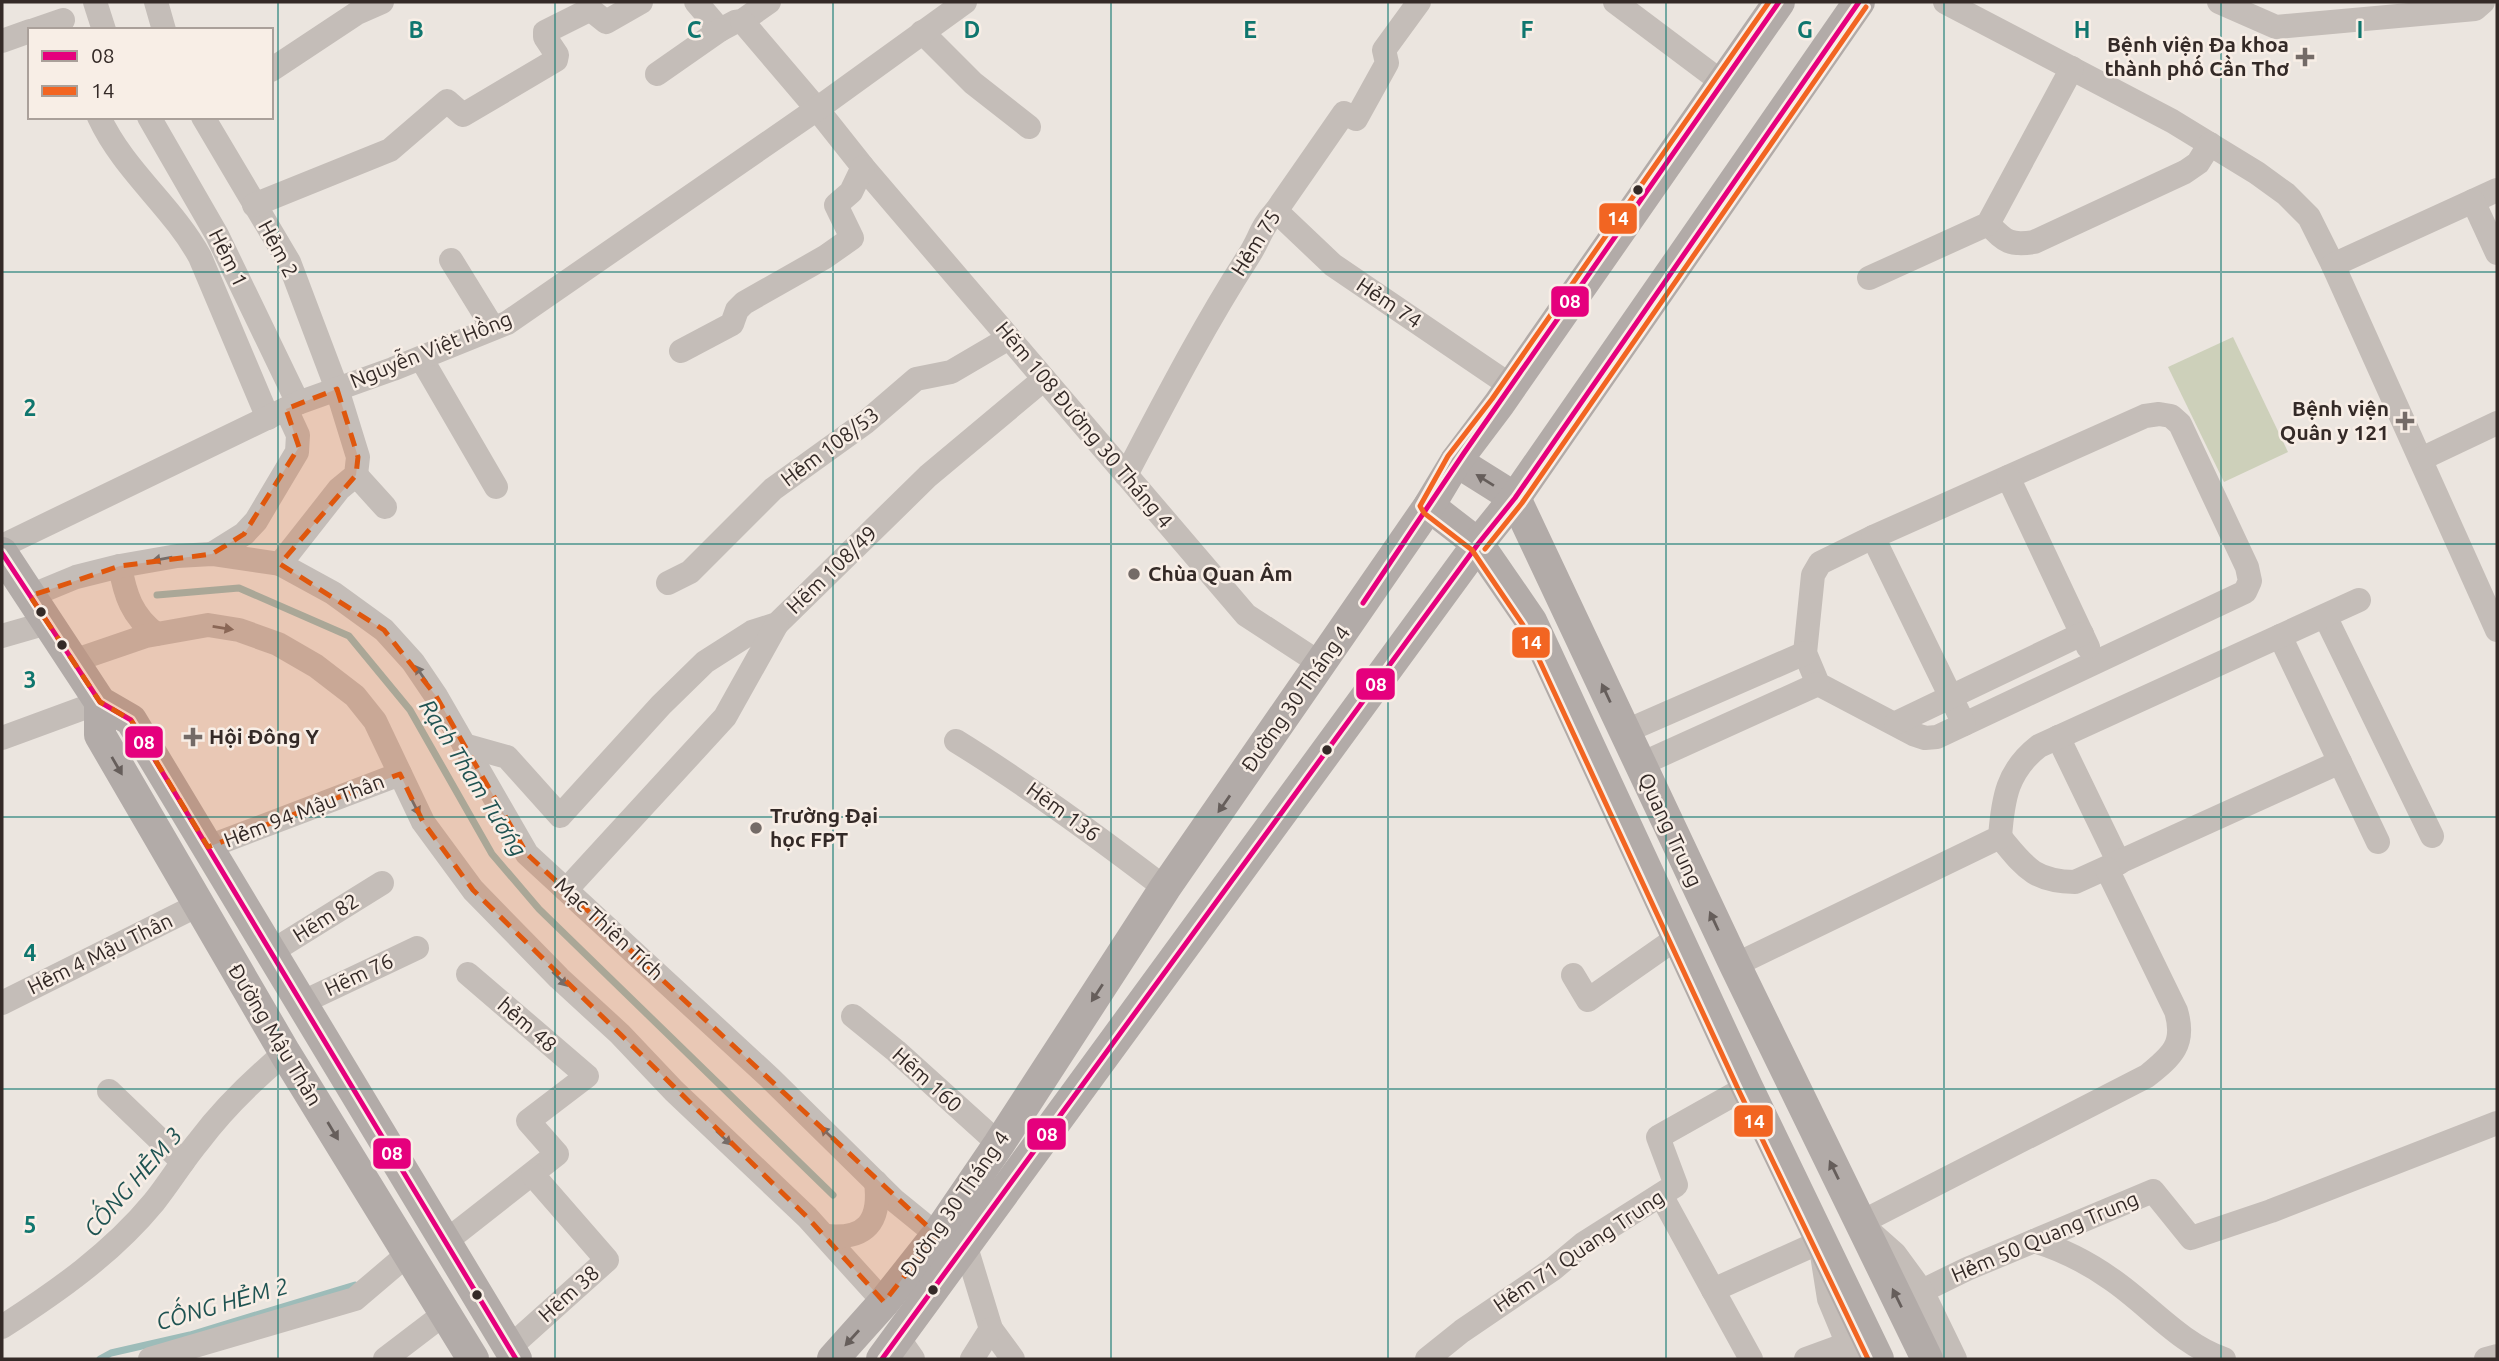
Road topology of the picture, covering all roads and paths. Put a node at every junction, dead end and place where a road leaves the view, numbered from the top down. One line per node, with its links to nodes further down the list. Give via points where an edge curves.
1 (95, 2): 18 (street)
2 (156, 2): 19 (street)
3 (382, 2): 23 (street, via 356,13)
4 (641, 2): 36 (street, via 606,22 587,11 545,32 556,60 462,115 447,102 390,150)
5 (696, 2): 16 (street, Hẽm 108 Đường 30 Tháng 4)
6 (769, 2): 16 (street)
7 (965, 2): 21 (street, Nguyễn Việt Hồng)
8 (1419, 2): 37 (street, Hẻm 75, via 1384,50 1387,64 1356,119 1344,113)
9 (1615, 2): 26 (street)
10 (1779, 2): 26 (main road, Đường 30 Tháng 4)
11 (1859, 2): 58 (main road, Đường 30 Tháng 4)
12 (1945, 2): 24 (street)
13 (2219, 2): 14 (street, via 2276,27 2475,9)
14 (2483, 2)
15 (65, 17): 17 (street)
16 (731, 26): 25 (street); 27 (street, Hẽm 108 Đường 30 Tháng 4)
17 (37, 28)
18 (103, 28)
19 (163, 28)
20 (28, 31): 22 (street)
21 (922, 32): 27 (street, Nguyễn Việt Hồng); 31 (street, via 972,83)
22 (2, 41)
23 (273, 68)
24 (2072, 68): 32 (street); 38 (street)
25 (657, 74)
26 (1723, 83): 48 (main road, Đường 30 Tháng 4)
27 (817, 109): 33 (street, Hẽm 108 Đường 30 Tháng 4); 43 (street, Nguyễn Việt Hồng)
28 (100, 119): 50 (street, via 139,180 191,240)
29 (150, 119): 50 (street, Hẻm 1, via 217,235)
30 (204, 119): 36 (street, Hẻm 2)
31 (1029, 127)
32 (2210, 144): 38 (street, via 2198,163 2185,172 2034,242 2005,242); 41 (street, via 2286,194 2309,217)
33 (863, 167): 44 (street, Hẽm 108 Đường 30 Tháng 4); 45 (street, via 852,192 836,205 852,238 744,303 732,324)
34 (2497, 190): 35 (street)
35 (2473, 201): 39 (street); 41 (street)
36 (254, 205): 49 (street, Hẻm 2, via 289,262)
37 (1276, 211): 48 (street, Hẻm 74, via 1333,265); 54 (street, Hẻm 75, via 1263,225 1213,311)
38 (1988, 225): 42 (street)
39 (2497, 253)
40 (451, 260): 43 (street)
41 (2333, 265): 52 (street)
42 (1869, 278)
43 (494, 328): 46 (street, Nguyễn Việt Hồng)
44 (1009, 338): 47 (street, Hẽm 108 Đường 30 Tháng 4); 69 (street, Hẻm 108/53, via 951,372 916,379 866,422 773,489 690,572)
45 (681, 351)
46 (421, 358): 49 (street, Nguyễn Việt Hồng); 57 (street)
47 (1044, 379): 54 (street, Hẽm 108 Đường 30 Tháng 4); 74 (street, Hẽm 108/49, via 928,476)
48 (1511, 386): 53 (main road, Đường 30 Tháng 4)
49 (337, 388): 50 (street, Nguyễn Việt Hồng); 55 (street, via 358,457)
50 (284, 410): 65 (street, via 298,435 297,452 256,521); 66 (street, Nguyễn Việt Hồng)
51 (2497, 423): 52 (street)
52 (2421, 459): 75 (street)
53 (1456, 461): 58 (main road, one-way to 53); 59 (main road, Đường 30 Tháng 4)
54 (1126, 474): 83 (street, Hẽm 108 Đường 30 Tháng 4, via 1246,615)
55 (356, 475): 60 (street); 67 (street, via 339,489)
56 (2008, 477): 63 (street); 77 (street); 82 (street, via 2145,416 2171,416 2180,424 2250,581 2245,592)
57 (496, 487)
58 (1515, 498): 64 (main road, Đường 30 Tháng 4); 89 (main road, Quang Trung, one-way to 58)
59 (1429, 506): 64 (main road, Quang Trung); 83 (main road, Đường 30 Tháng 4)
60 (385, 507)
61 (2, 528): 62 (main road)
62 (2, 537)
63 (1873, 537): 80 (street, via 1820,563 1813,575); 85 (street)
64 (1478, 544): 106 (main road, Quang Trung, via 1531,621); 130 (main road, Đường 30 Tháng 4)
65 (212, 554): 67 (street, Mạc Thiên Tích); 68 (street, Mạc Thiên Tích, one-way to 68)
66 (5, 562): 70 (main road, Đường Mậu Thân)
67 (281, 564): 93 (street, Mạc Thiên Tích, one-way to 67, via 413,662 384,630 333,593)
68 (121, 566): 70 (street, Mạc Thiên Tích, via 76,577); 76 (street, via 124,592 132,609)
69 (668, 583)
70 (30, 596): 73 (main road, Đường Mậu Thân)
71 (2359, 600): 72 (street)
72 (2325, 616): 79 (street); 97 (street)
73 (47, 623): 78 (street); 81 (main road, Đường Mậu Thân)
74 (777, 624): 93 (street, Hẽm 108/49, via 752,632 705,662 560,816 507,757); 104 (street, via 724,717)
75 (2497, 630)
76 (156, 634): 81 (street); 96 (street, one-way to 96, via 208,625 278,644 355,696 375,721)
77 (2082, 634): 82 (street); 85 (street)
78 (2, 636)
79 (2280, 636): 90 (street); 94 (street)
80 (1805, 653): 84 (street); 89 (street)
81 (73, 661): 86 (main road, Đường Mậu Thân)
82 (2095, 662): 88 (street)
83 (1321, 664): 103 (main road, Đường 30 Tháng 4, one-way to 103)
84 (1818, 684): 87 (street); 95 (street)
85 (1951, 697): 87 (street); 88 (street)
86 (100, 702): 91 (street); 100 (main road, Đường Mậu Thân, via 131,720); 105 (main road, Đường Mậu Thân, one-way to 105, via 100,735)
87 (1896, 723): 88 (street, via 1925,738)
88 (1964, 724)
89 (1624, 732): 95 (main road, Quang Trung)
90 (2058, 737): 98 (street, via 2023,758 2012,775); 101 (street)
91 (2, 738)
92 (956, 741): 103 (street, Hẽm 136, via 1078,821)
93 (464, 745): 104 (street, Mạc Thiên Tích, via 527,854)
94 (2340, 762): 99 (street); 101 (street)
95 (1639, 765): 109 (main road, Quang Trung, one-way to 95)
96 (400, 774): 100 (street, Hẻm 94 Mậu Thân); 126 (street, one-way to 126, via 424,822 473,890)
97 (2432, 835)
98 (2000, 837): 101 (street, via 2024,867 2052,881 2075,882); 109 (street)
99 (2378, 842)
100 (208, 847): 108 (main road, Đường Mậu Thân)
101 (2113, 866): 124 (street, via 2176,1011 2182,1028 2177,1045 2147,1076)
102 (382, 883): 108 (street, Hẽm 82)
103 (1165, 888): 119 (main road, Đường 30 Tháng 4, one-way to 119)
104 (566, 890): 122 (street, Mạc Thiên Tích, one-way to 104)
105 (198, 905): 112 (street, Hẻm 4 Mậu Thân); 115 (main road, Đường Mậu Thân)
106 (1678, 937): 111 (street, via 1588,1000); 116 (main road, Quang Trung)
107 (417, 948): 113 (street, Hẽm 76)
108 (271, 952): 113 (main road, Đường Mậu Thân)
109 (1735, 965): 124 (main road, Quang Trung, one-way to 109)
110 (468, 974): 121 (street, hẻm 48, via 587,1076 528,1121 557,1154)
111 (1573, 975)
112 (2, 1003)
113 (301, 1003): 128 (main road, Đường Mậu Thân)
114 (853, 1016): 119 (street, Hẽm 160)
115 (285, 1053): 120 (street, via 258,1076); 131 (main road, Đường Mậu Thân, one-way to 131)
116 (1747, 1087): 123 (street, Hẻm 71 Quang Trung, via 1658,1137 1676,1185); 129 (main road, Quang Trung)
117 (109, 1091): 120 (street)
118 (2497, 1123): 127 (street, Hẻm 50 Quang Trung, via 2191,1238 2152,1192)
119 (999, 1144): 125 (main road, Đường 30 Tháng 4)
120 (183, 1161): 136 (street, via 155,1201 114,1245 79,1275)
121 (533, 1175): 128 (street); 140 (street, Hẽm 38, via 607,1259)
122 (876, 1182): 125 (street, Mạc Thiên Tích); 126 (street, via 878,1199 871,1224 841,1238)
123 (1661, 1195): 132 (street); 148 (street, Hẻm 71 Quang Trung, via 1583,1244)
124 (1862, 1227): 133 (street, Quang Trung, via 1895,1254); 152 (main road, Quang Trung, one-way to 124)
125 (937, 1235): 134 (main road, Đường 30 Tháng 4)
126 (825, 1236): 134 (street)
127 (2034, 1241): 133 (street, Hẻm 50 Quang Trung); 154 (street, via 2058,1248 2111,1279 2175,1330)
128 (445, 1242): 140 (main road, Đường Mậu Thân)
129 (1822, 1246): 132 (street); 139 (street, via 1829,1299); 151 (main road, Quang Trung)
130 (966, 1247): 137 (street); 138 (main road, Đường 30 Tháng 4)
131 (408, 1254): 135 (main road, Đường Mậu Thân); 142 (street, via 355,1299)
132 (1713, 1290): 149 (street)
133 (1922, 1291): 153 (street, Quang Trung)
134 (884, 1302): 145 (main road, Đường 30 Tháng 4, one-way to 145)
135 (444, 1314): 143 (street); 144 (main road, Đường Mậu Thân)
136 (2, 1327)
137 (991, 1329): 146 (street); 147 (street)
138 (898, 1352)
139 (1850, 1352): 150 (street)
140 (512, 1354)
141 (2497, 1356): 155 (street)
142 (150, 1359)
143 (385, 1359)
144 (472, 1359)
145 (834, 1359)
146 (972, 1359)
147 (1013, 1359)
148 (1427, 1359)
149 (1751, 1359)
150 (1806, 1359)
151 (1878, 1359)
152 (1927, 1359)
153 (1955, 1359)
154 (2224, 1359)
155 (2486, 1359)

